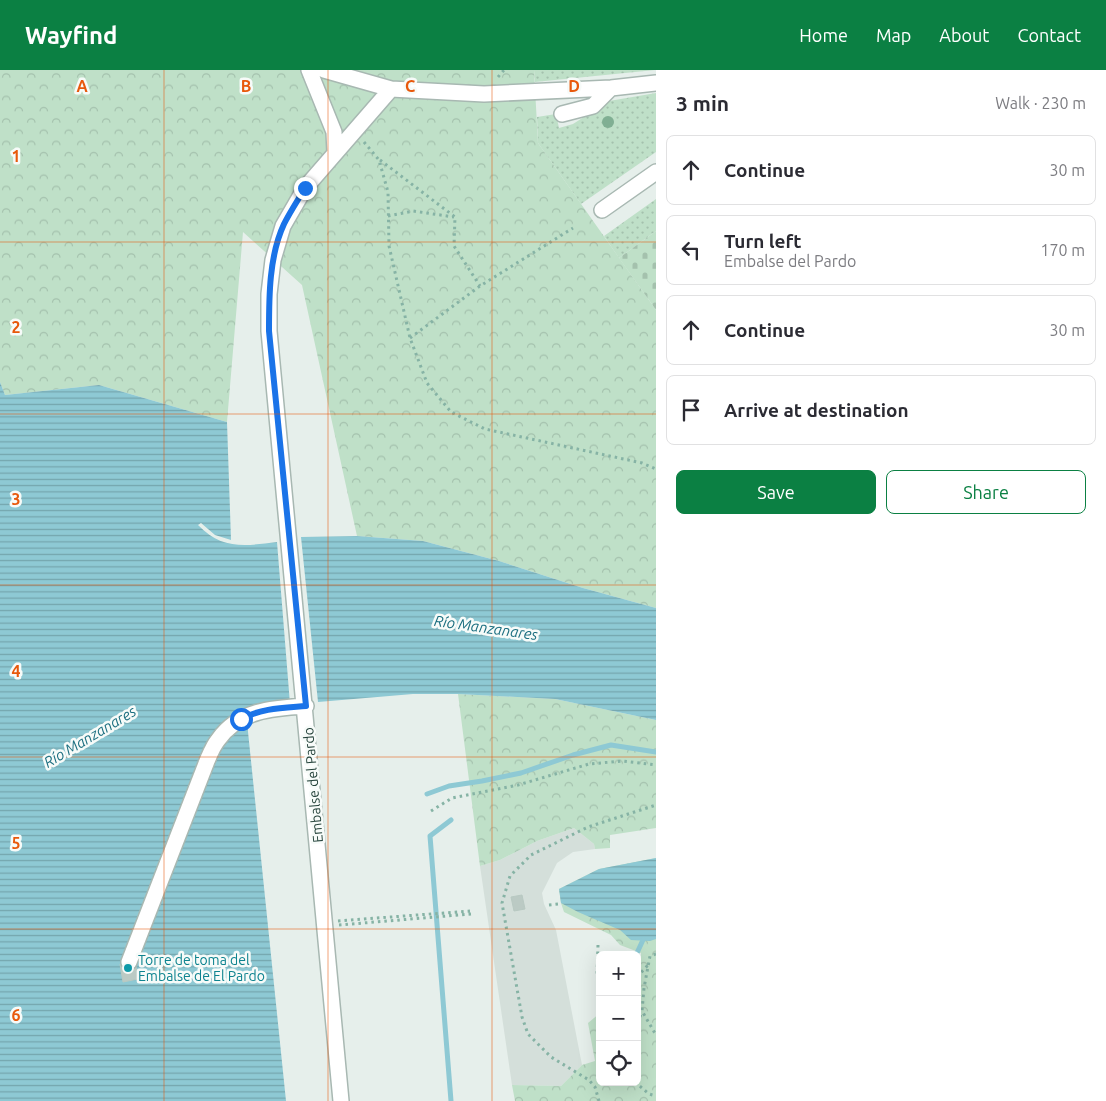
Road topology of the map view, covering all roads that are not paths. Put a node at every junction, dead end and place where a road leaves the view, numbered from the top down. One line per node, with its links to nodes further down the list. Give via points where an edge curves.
1 (309, 70): 7 (street, via 334,132)
2 (324, 70): 5 (street)
3 (656, 83): 4 (street)
4 (611, 88): 5 (street, via 484,94); 6 (street, via 593,106)
5 (392, 89): 7 (street, Embalse del Pardo)
6 (562, 114)
7 (335, 153): 10 (street, Embalse del Pardo, via 305,188 283,226 273,260 269,294 269,331)
8 (656, 172): 9 (street)
9 (602, 210)
10 (306, 706): 11 (street, via 254,712 228,728 217,740); 12 (street, Embalse del Pardo)
11 (129, 962)
12 (342, 1101)

